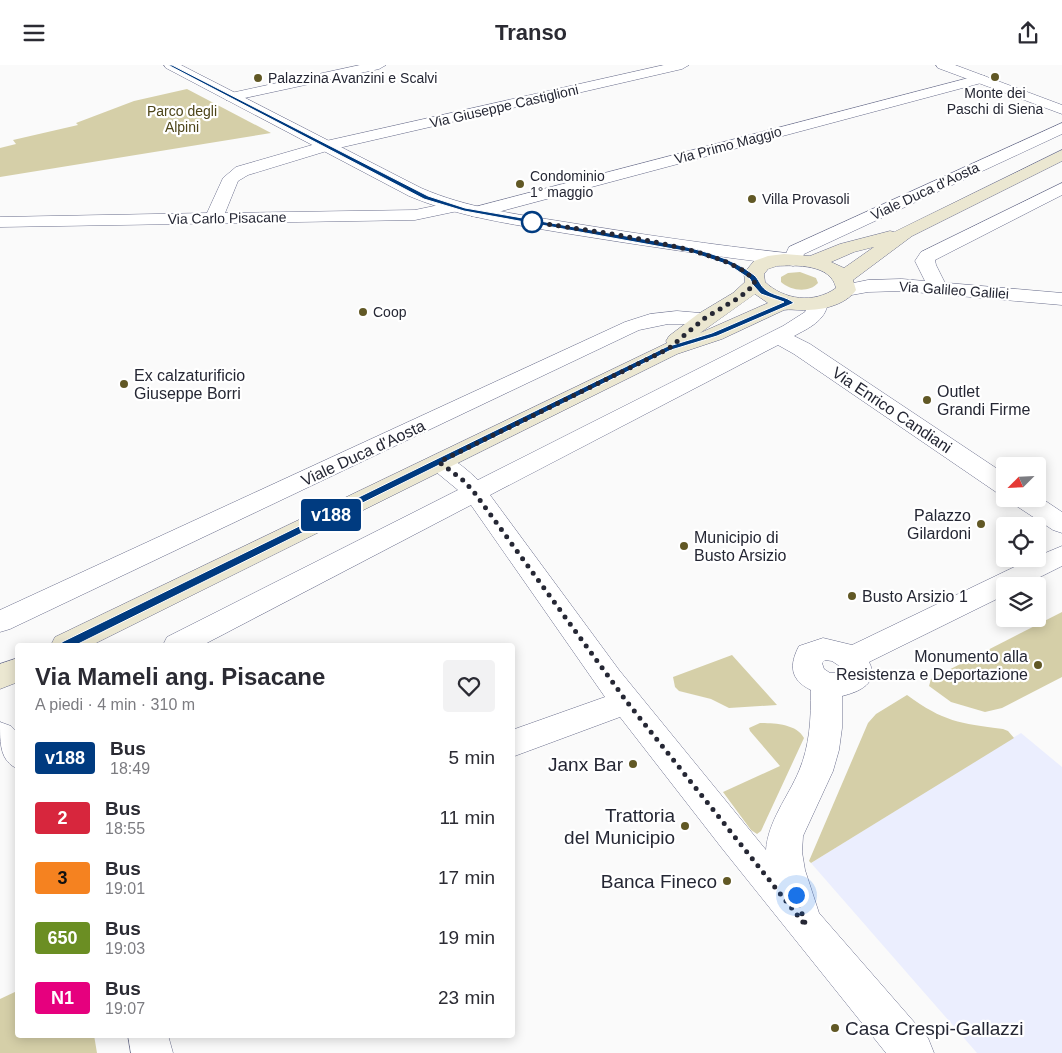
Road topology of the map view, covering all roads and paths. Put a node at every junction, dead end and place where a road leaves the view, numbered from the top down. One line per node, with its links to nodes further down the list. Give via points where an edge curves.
1 (171, 65): 6 (street)
2 (380, 65): 6 (street)
3 (682, 65): 9 (street, Via Giuseppe Castiglioni)
4 (943, 65): 5 (street)
5 (980, 79): 7 (street); 13 (street, Via Primo Maggio)
6 (231, 97): 9 (street)
7 (1062, 110)
8 (1062, 128): 18 (street, Viale Duca d'Aosta, via 796,251)
9 (326, 146): 12 (street, via 415,192); 14 (street, Via Giuseppe Castiglioni, via 233,175)
10 (1062, 155): 16 (main road, Viale Duca d'Aosta)
11 (1062, 188): 22 (street, via 928,256 925,261)
12 (453, 207): 13 (street); 14 (street, Via Carlo Pisacane, via 414,215)
13 (477, 212): 17 (street)
14 (214, 218): 15 (street, Via Carlo Pisacane)
15 (0, 222)
16 (906, 232): 19 (main road, Viale Duca d'Aosta, via 847,248); 21 (main road, Viale Duca d'Aosta)
17 (678, 247): 18 (street); 20 (street, via 727,261)
18 (790, 259): 19 (main road); 20 (main road, via 760,265 754,273)
19 (813, 262): 21 (main road, via 833,271)
20 (754, 281): 24 (main road, via 771,296); 26 (main road, via 740,297)
21 (844, 284): 22 (street, Via Galileo Galilei); 25 (main road, Viale Duca d'Aosta, via 836,299)
22 (937, 287): 23 (street, Via Galileo Galilei)
23 (1062, 299)
24 (791, 303): 25 (main road); 28 (main road, via 777,306 715,335)
25 (818, 303): 27 (street, via 814,316)
26 (705, 318): 28 (main road); 35 (street, Viale Duca d'Aosta, via 666,317 632,326)
27 (778, 336): 30 (street, Via Enrico Candiani); 31 (street)
28 (668, 349): 29 (main road)
29 (439, 462): 31 (street); 36 (main road)
30 (996, 480)
31 (474, 492): 37 (street); 40 (street)
32 (1036, 507): 33 (street)
33 (1062, 524)
34 (1062, 555): 42 (street, via 851,658 857,666 856,678 844,685 826,685 824,744 817,769 784,844 785,863)
35 (0, 622)
36 (70, 643)
37 (182, 643)
38 (15, 670): 39 (main road)
39 (0, 677)
40 (627, 702): 41 (street); 42 (street)
41 (515, 743)
42 (806, 926): 45 (street)
43 (149, 1038): 44 (street)
44 (152, 1053)
45 (913, 1053)

